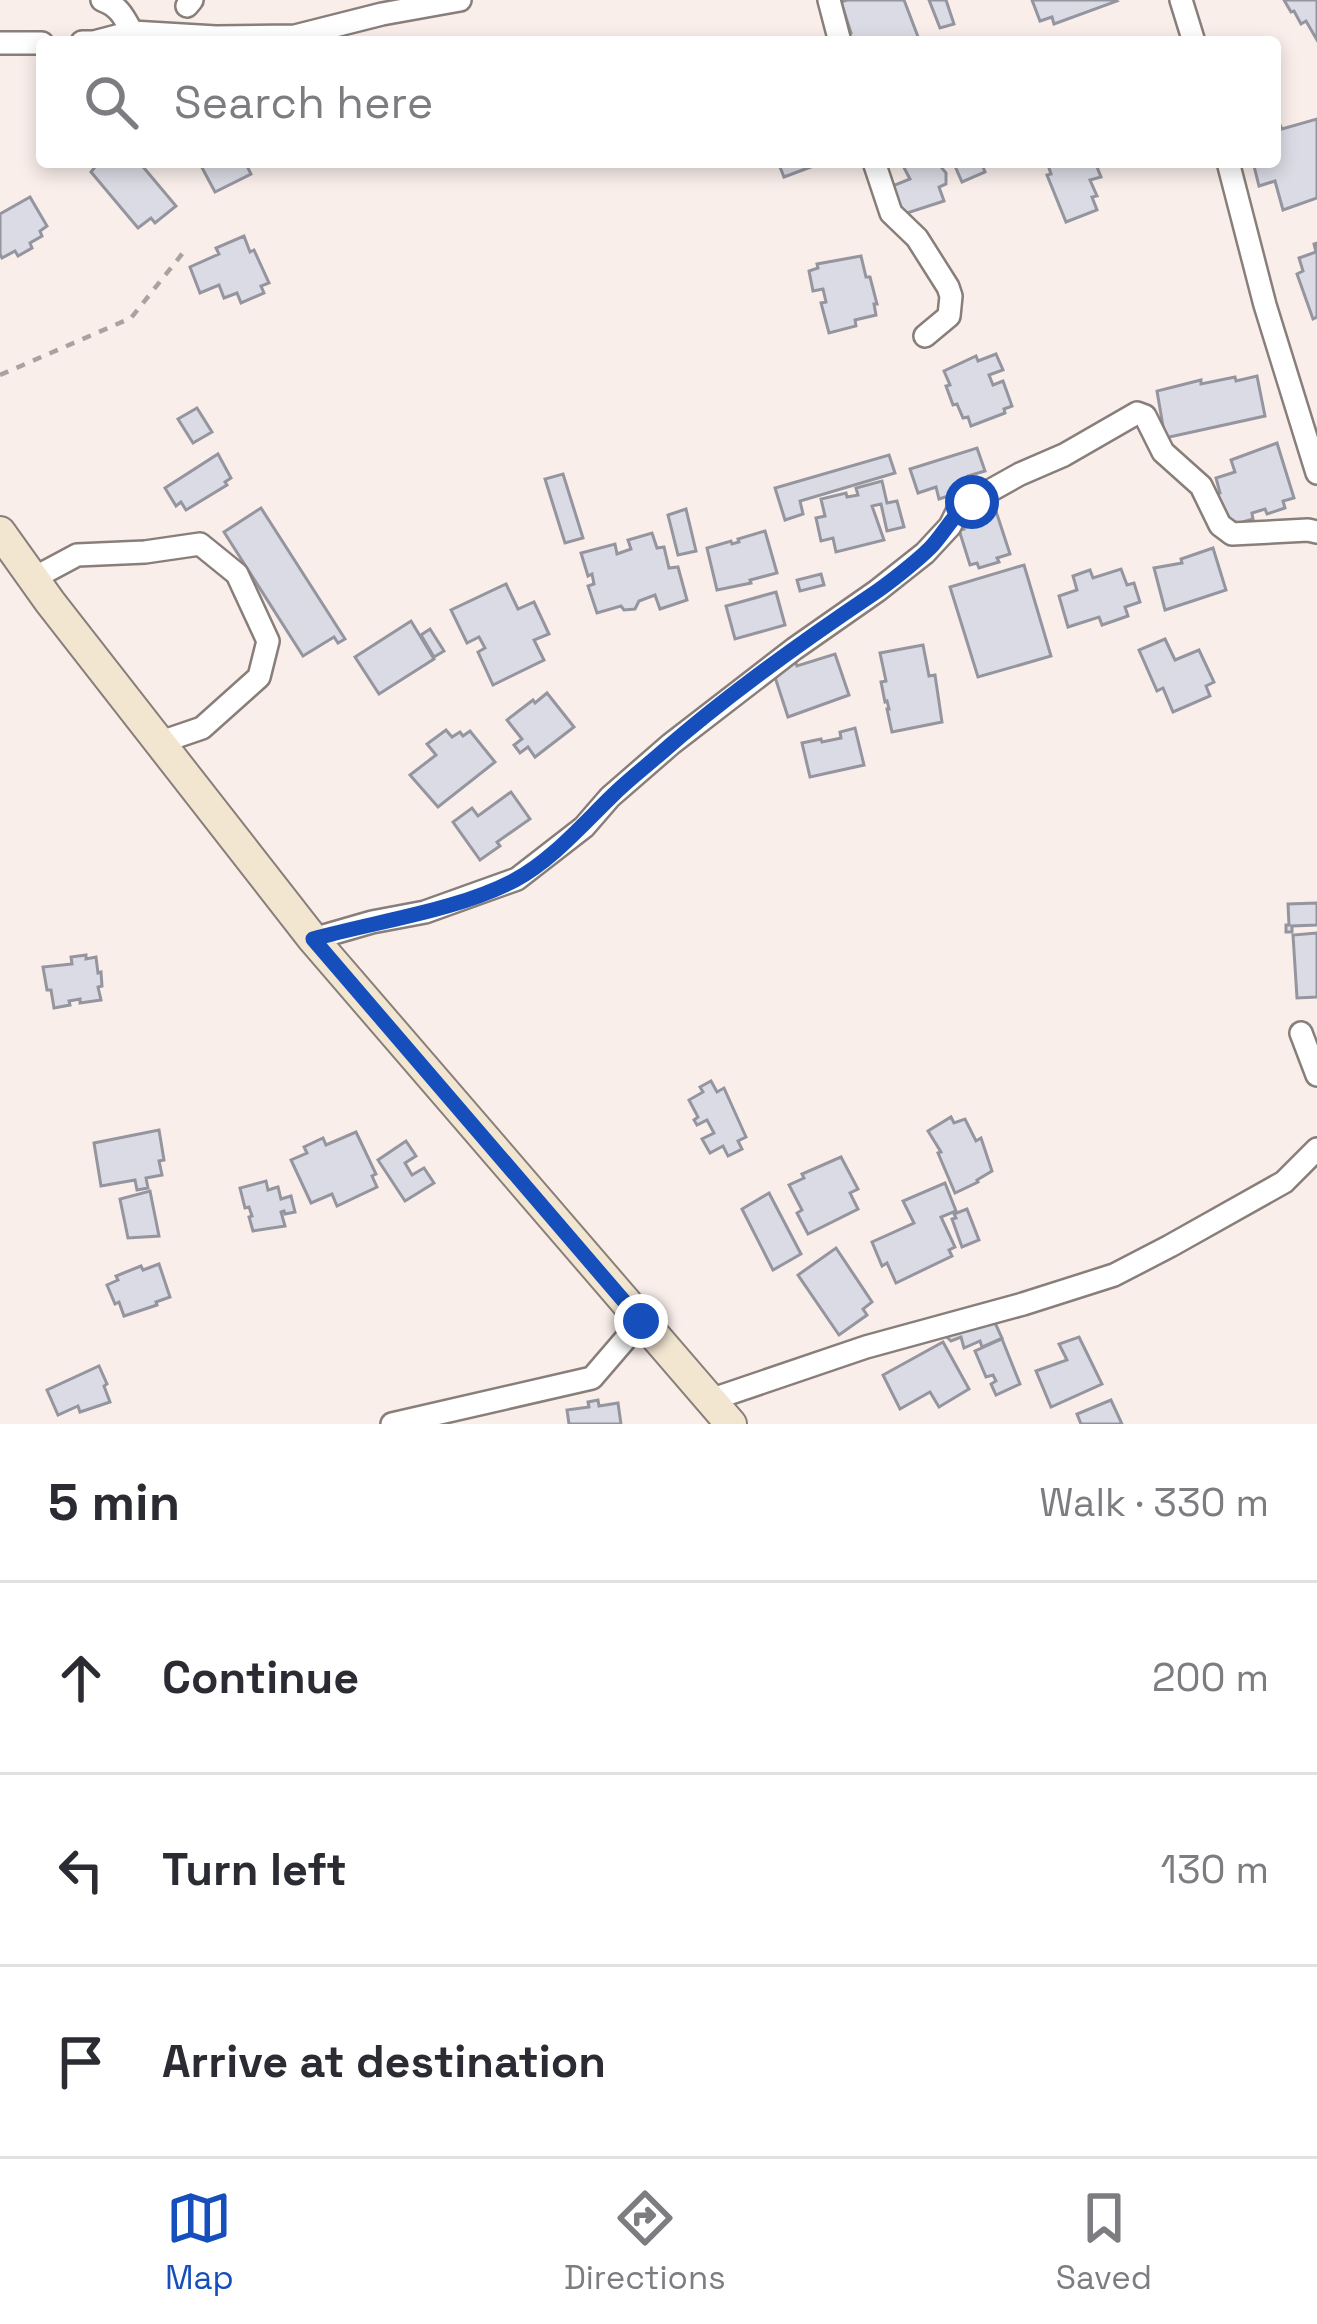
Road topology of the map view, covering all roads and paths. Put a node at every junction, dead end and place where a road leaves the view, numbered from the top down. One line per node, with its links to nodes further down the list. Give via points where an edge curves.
1 (102, 0): 5 (street)
2 (460, 0): 8 (street)
3 (829, 0): 9 (street)
4 (1181, 0): 10 (street)
5 (132, 32): 6 (street); 7 (street)
6 (112, 36)
7 (199, 36)
8 (296, 36)
9 (838, 36)
10 (1193, 36)
11 (0, 43): 12 (street)
12 (36, 43)
13 (876, 168): 16 (street, via 891,213 917,238 951,296 949,316)
14 (1230, 168): 18 (street)
15 (186, 249): 17 (path, via 131,318)
16 (925, 336)
17 (0, 375)
18 (1317, 472)
19 (0, 532): 21 (main road)
20 (1317, 532): 23 (street, via 1232,534 1137,412 959,508 925,554 671,744 517,879)
21 (34, 578): 22 (main road); 22 (street, via 76,555 200,544 238,574 268,641 260,677 202,728)
22 (161, 742): 23 (main road)
23 (313, 939): 27 (main road)
24 (1301, 1034): 25 (street)
25 (1317, 1075)
26 (1317, 1149): 28 (street, via 1284,1181 1114,1274 866,1347)
27 (641, 1321): 28 (main road); 29 (street, via 592,1378)
28 (720, 1412)
29 (392, 1424)

